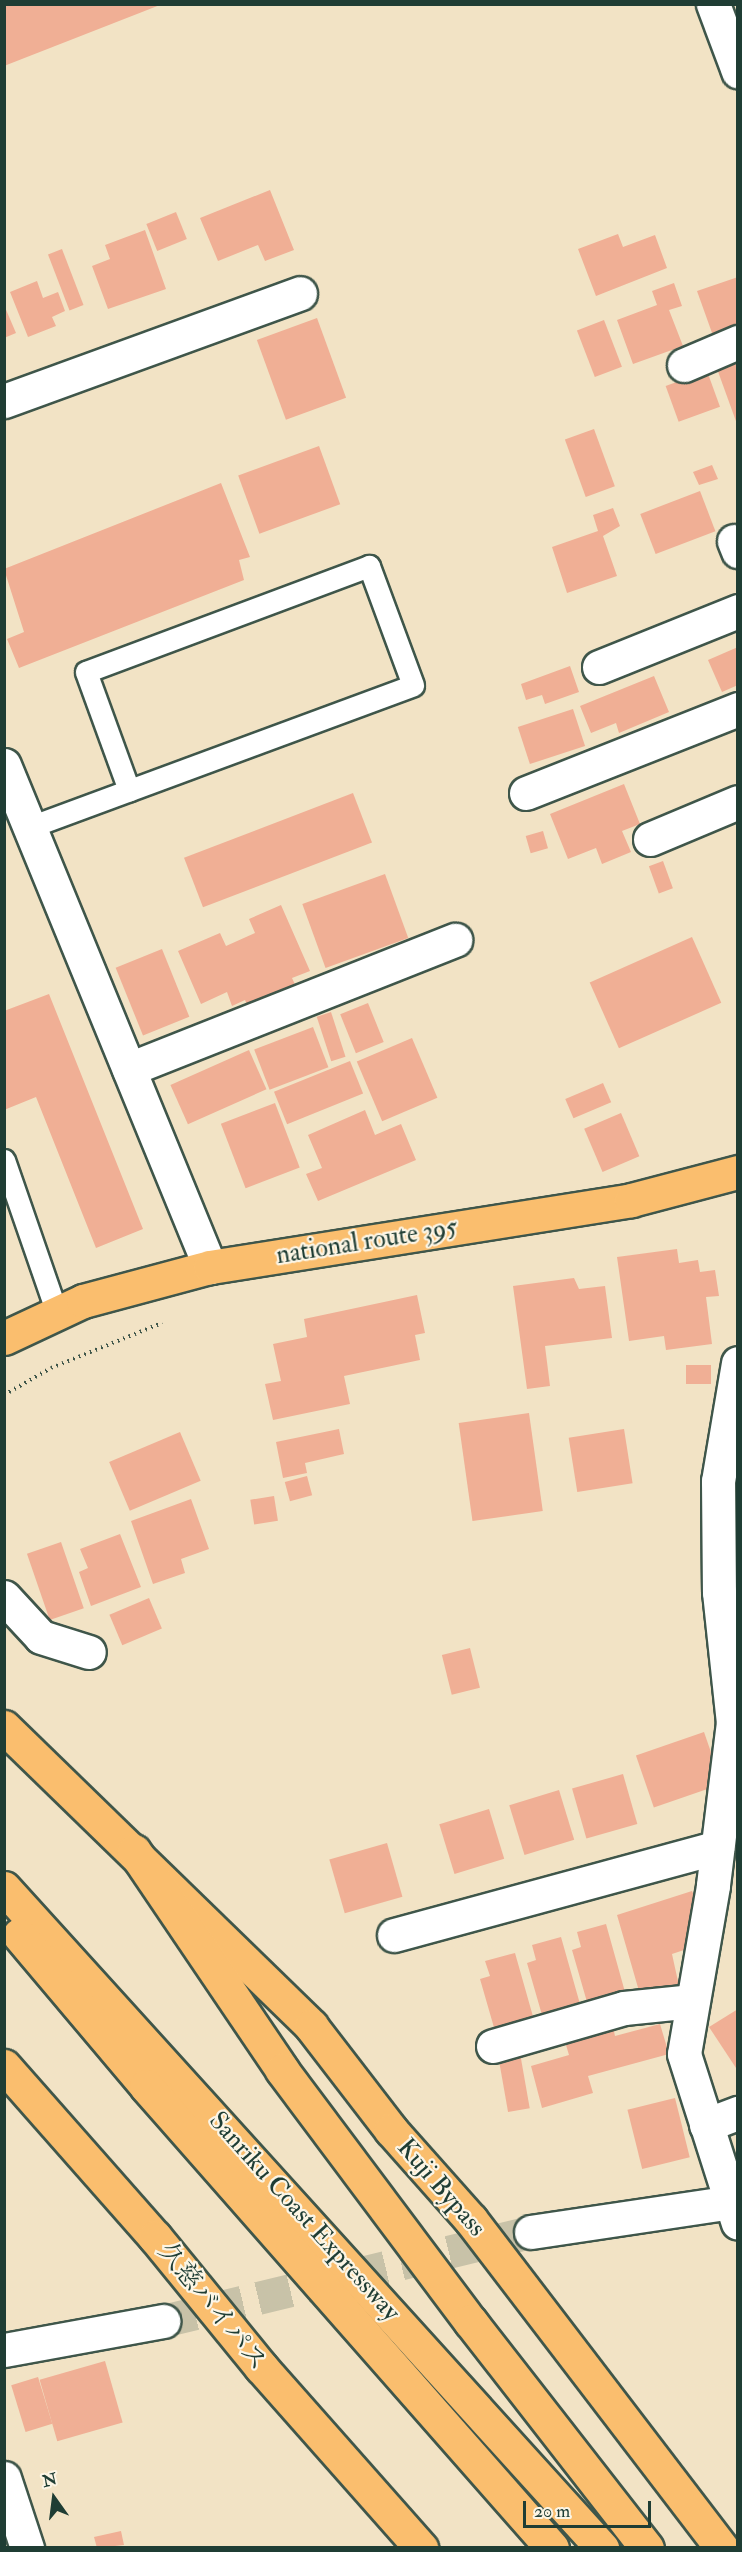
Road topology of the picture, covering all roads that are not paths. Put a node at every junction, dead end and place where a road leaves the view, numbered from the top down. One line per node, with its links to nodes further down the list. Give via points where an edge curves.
1 (713, 4): 2 (street)
2 (738, 71)
3 (300, 293): 6 (street)
4 (738, 342): 5 (street)
5 (684, 366)
6 (4, 401)
7 (738, 611): 8 (street)
8 (599, 667)
9 (738, 709): 12 (street)
10 (4, 765): 14 (street)
11 (129, 790): 11 (lane, via 413,685 369,566 86,672); 14 (lane)
12 (526, 793)
13 (738, 802): 15 (street)
14 (30, 827): 17 (street)
15 (650, 839)
16 (455, 940): 17 (street)
17 (129, 1069): 20 (street)
18 (4, 1160): 21 (lane)
19 (738, 1172): 20 (highway, national route 395, via 632,1200)
20 (210, 1267): 21 (highway, national route 395, via 83,1301)
21 (57, 1313): 22 (highway, national route 395)
22 (4, 1338)
23 (738, 1363): 25 (street, via 718,1481 719,1592)
24 (4, 1597): 26 (street, via 41,1637)
25 (731, 1642): 28 (street)
26 (89, 1652)
27 (4, 1727): 30 (highway)
28 (733, 1757): 29 (street)
29 (717, 1847): 33 (street); 34 (street)
30 (134, 1851): 49 (highway, via 282,2070 470,2321); 50 (highway, Kuji Bypass, via 311,2026 391,2130 471,2220)
31 (4, 1888): 37 (highway, Sanriku Coast Expressway)
32 (4, 1918): 37 (highway, Sanriku Coast Expressway)
33 (394, 1935)
34 (693, 2001): 35 (street, via 624,2008); 39 (street, via 684,2054)
35 (493, 2046)
36 (4, 2066): 46 (highway, 久慈バイパス)
37 (156, 2074): 47 (highway, Sanriku Coast Expressway); 48 (highway, Sanriku Coast Expressway)
38 (738, 2113): 39 (street)
39 (706, 2125): 40 (street)
40 (734, 2213): 41 (street)
41 (531, 2232)
42 (163, 2321): 43 (street)
43 (4, 2350)
44 (4, 2478): 45 (street)
45 (27, 2547)
46 (421, 2547)
47 (552, 2547)
48 (602, 2547)
49 (647, 2547)
50 (722, 2547)

